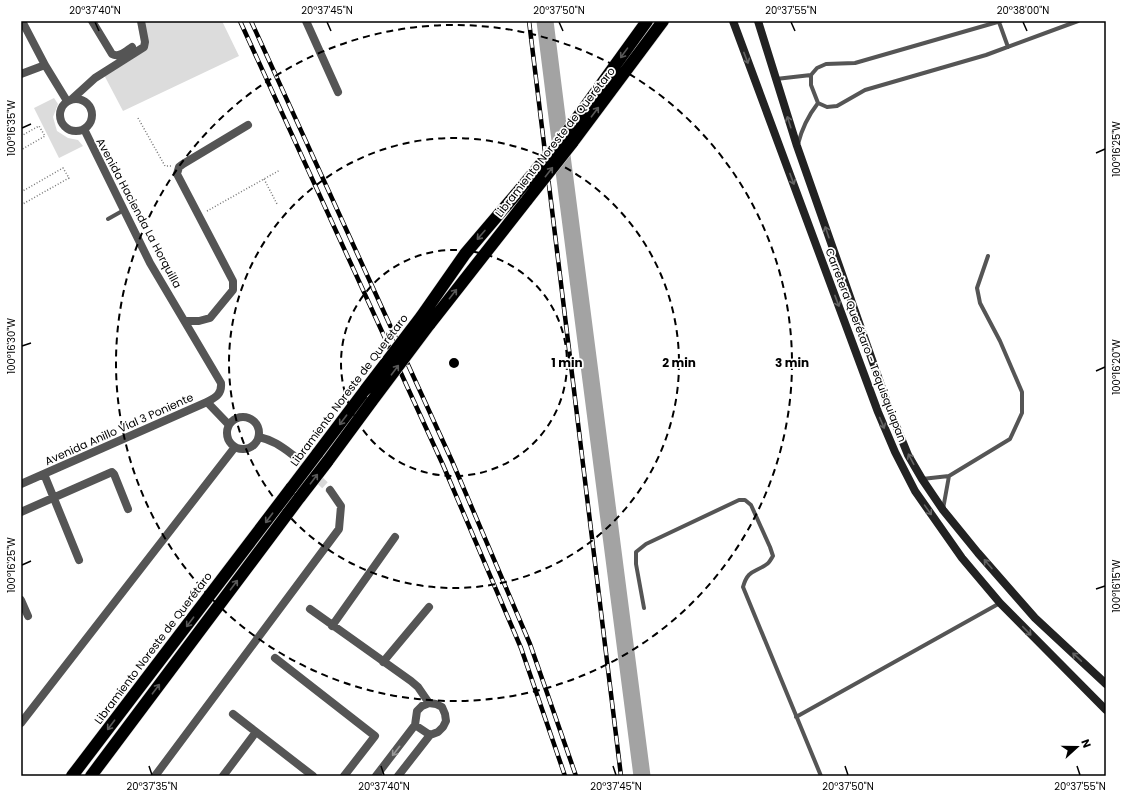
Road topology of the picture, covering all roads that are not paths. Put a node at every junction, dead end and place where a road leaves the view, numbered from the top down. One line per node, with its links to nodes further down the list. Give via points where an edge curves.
1 (22, 21): 13 (street)
2 (92, 21): 11 (street, via 112,54 119,55)
3 (141, 21): 18 (street, via 144,47 95,78)
4 (306, 21): 17 (street)
5 (647, 21): 22 (highway, Libramiento Noreste de Querétaro, one-way to 22)
6 (663, 21): 22 (highway, Libramiento Noreste de Querétaro, one-way to 6)
7 (733, 21): 49 (main road, Carretera Querétaro - Tequisquiapan, one-way to 49, via 894,452 915,491 958,552)
8 (758, 21): 16 (main road, Carretera Querétaro - Tequisquiapan)
9 (1000, 21): 12 (lane); 15 (lane, via 855,63 826,64 817,68)
10 (1078, 21): 12 (lane)
11 (132, 47)
12 (1008, 47): 19 (lane, via 865,90 837,106 827,107)
13 (45, 65): 14 (street); 18 (street)
14 (21, 74)
15 (811, 75): 16 (lane); 19 (lane, via 810,85)
16 (776, 80): 23 (main road, Carretera Querétaro - Tequisquiapan, one-way to 16)
17 (338, 92)
18 (70, 100): 21 (street, Avenida Hacienda La Horquilla, via 78,99 87,103 92,112 91,122); 21 (street, Avenida Hacienda La Horquilla, via 61,110 61,121 73,131)
19 (818, 103): 23 (lane, via 805,123)
20 (248, 126): 28 (street, via 183,164 178,174 233,281 233,290 210,318)
21 (84, 130): 24 (street, Avenida Hacienda La Horquilla)
22 (568, 139): 27 (highway, Libramiento Noreste de Querétaro, bridge)
23 (797, 146): 38 (main road, Carretera Querétaro - Tequisquiapan, one-way to 23, via 908,455 889,408)
24 (124, 210): 25 (lane); 28 (street, Avenida Hacienda La Horquilla, via 150,263)
25 (108, 219)
26 (988, 256): 37 (lane, via 977,288 980,303 1022,392 1022,413 1010,439)
27 (425, 321): 35 (highway, Libramiento Noreste de Querétaro, one-way to 27, bridge, via 372,401); 35 (highway, Libramiento Noreste de Querétaro, one-way to 35, bridge, via 366,389)
28 (185, 322): 29 (street, Avenida Hacienda La Horquilla, via 221,383)
29 (222, 389): 30 (street, Avenida Anillo Vial 3 Poniente)
30 (207, 402): 31 (street); 36 (street, Avenida Anillo Vial 3 Poniente)
31 (229, 425): 32 (street, via 239,417 251,419 259,428); 33 (street, via 228,437)
32 (259, 438): 33 (street, via 248,449); 34 (street, via 268,439)
33 (235, 447): 62 (street)
34 (294, 455)
35 (322, 458): 41 (highway, Libramiento Noreste de Querétaro, bridge)
36 (44, 474): 39 (street, Avenida Anillo Vial 3 Poniente); 42 (street)
37 (949, 476): 38 (lane); 44 (lane)
38 (922, 479): 44 (main road, Carretera Querétaro - Tequisquiapan)
39 (21, 484)
40 (330, 490): 68 (street, via 341,506 339,529)
41 (296, 492): 66 (highway, Libramiento Noreste de Querétaro, one-way to 66); 67 (highway, Libramiento Noreste de Querétaro, one-way to 41)
42 (53, 497): 43 (street, via 112,472); 45 (street); 47 (street)
43 (128, 509)
44 (943, 510): 57 (main road, Carretera Querétaro - Tequisquiapan, one-way to 44, via 1036,618)
45 (21, 512)
46 (395, 537): 54 (street)
47 (79, 560)
48 (21, 600): 53 (street)
49 (1000, 603): 59 (main road, Carretera Querétaro - Tequisquiapan, one-way to 59); 61 (lane)
50 (429, 607): 56 (street)
51 (644, 608): 61 (lane, via 636,552 646,544 675,530 739,500 745,500 751,505 773,556 768,564 751,572 744,587)
52 (310, 609): 54 (street)
53 (28, 616)
54 (332, 626): 56 (street)
55 (275, 658): 71 (street, via 375,736)
56 (383, 662): 58 (street, via 414,684)
57 (1106, 684)
58 (429, 703): 63 (street, via 417,711); 65 (street, via 442,707 446,721 438,732)
59 (1106, 710)
60 (233, 714): 64 (street)
61 (796, 717): 74 (lane)
62 (21, 723)
63 (415, 725): 65 (street); 72 (street, one-way to 72)
64 (256, 732): 69 (street); 70 (street)
65 (430, 735): 73 (street)
66 (72, 776)
67 (91, 776)
68 (155, 776)
69 (223, 776)
70 (311, 776)
71 (344, 776)
72 (376, 776)
73 (398, 776)
74 (821, 776)

